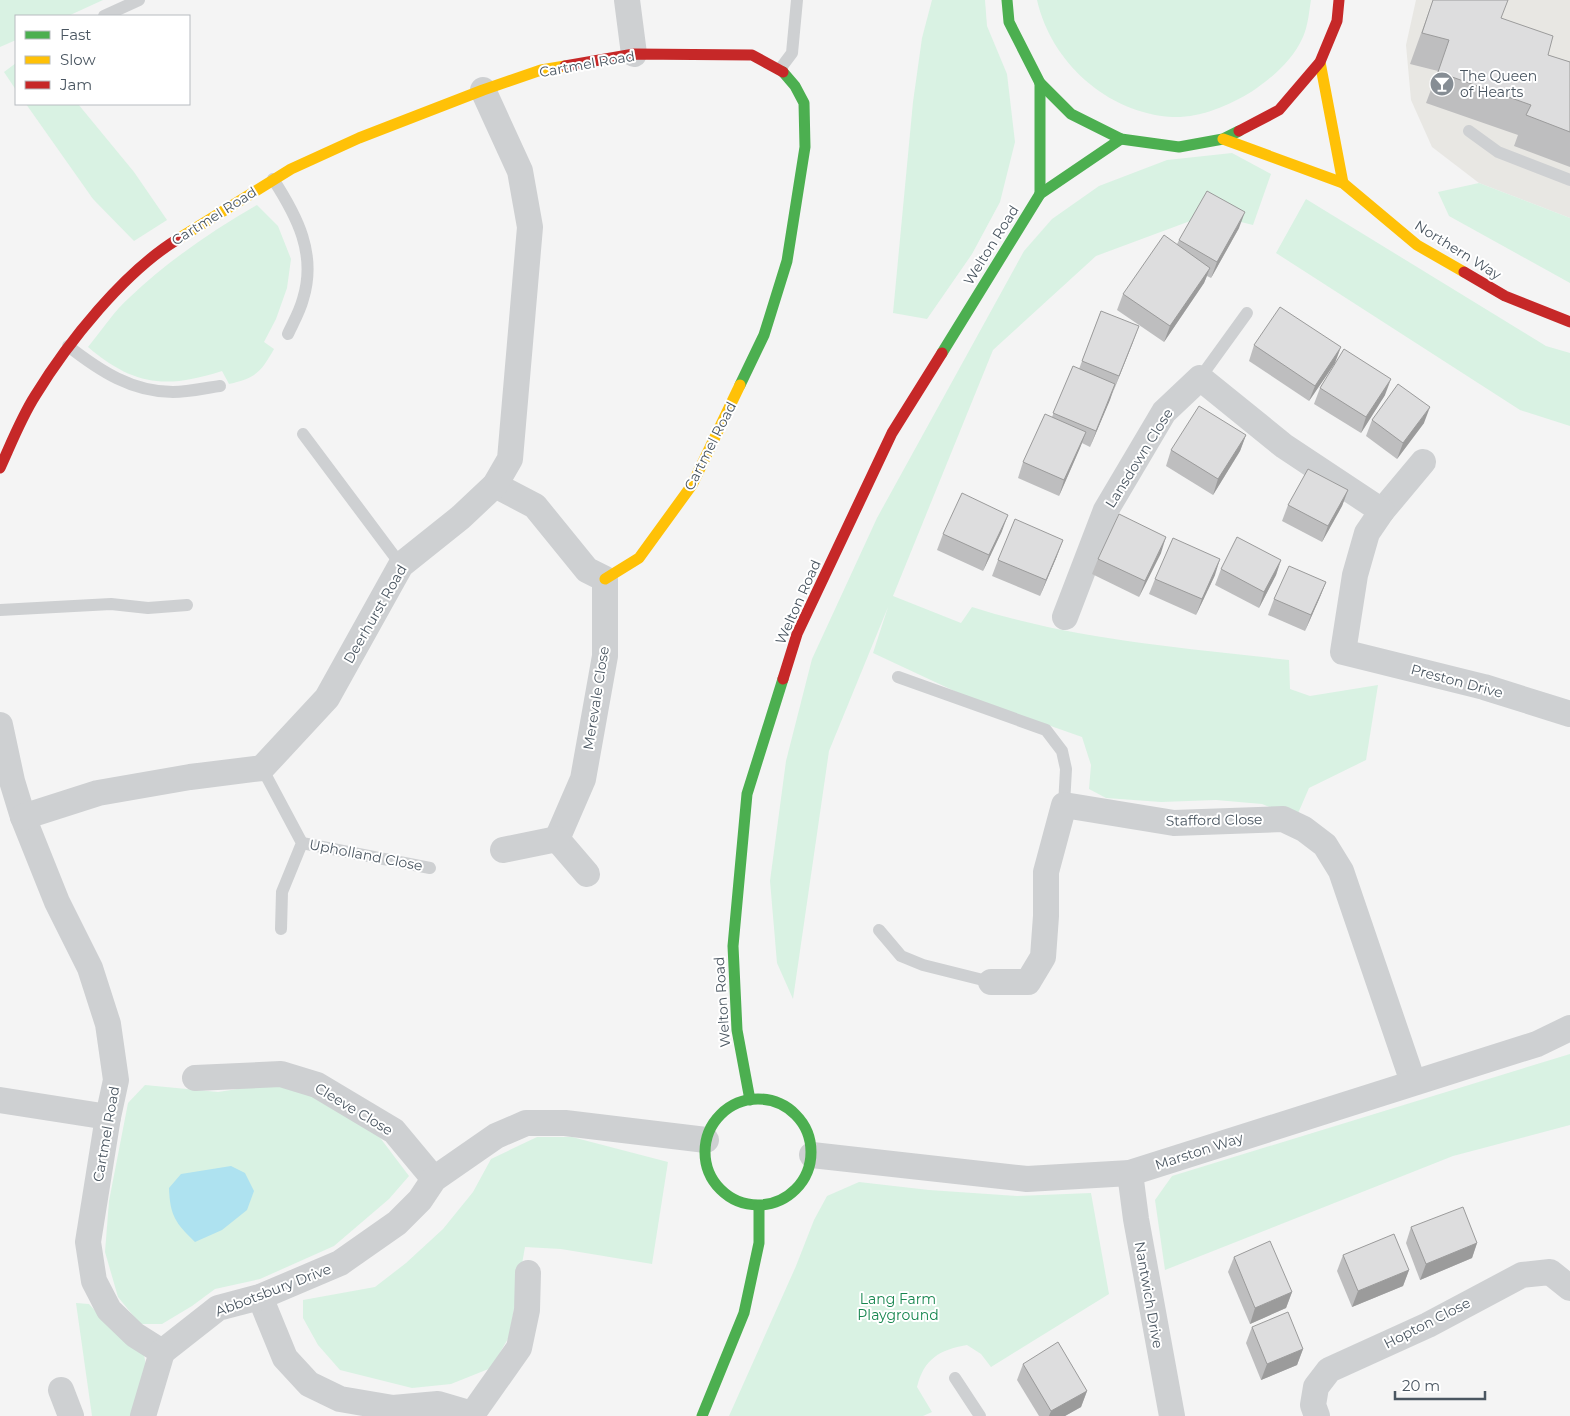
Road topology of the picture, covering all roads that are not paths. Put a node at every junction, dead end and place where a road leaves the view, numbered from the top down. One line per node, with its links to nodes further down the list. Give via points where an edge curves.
1 (139, 0): 6 (lane)
2 (627, 0): 7 (street)
3 (797, 0): 9 (lane, via 792,53)
4 (1007, 0): 10 (street, via 1009,22)
5 (1339, 0): 8 (street, via 1337,21)
6 (106, 15)
7 (634, 54): 9 (street, Cartmel Road, via 752,55); 11 (street, Cartmel Road, via 540,70)
8 (1320, 62): 14 (street, via 1279,110); 17 (street)
9 (780, 69): 31 (street, Cartmel Road, via 804,103 805,147 787,262 764,335 692,484 638,558)
10 (1040, 83): 13 (street, via 1071,114); 18 (street)
11 (484, 90): 15 (street, Cartmel Road, via 359,138); 28 (street, Deerhurst Road, via 520,171 530,227 510,459)
12 (1470, 131): 16 (lane, via 1498,152)
13 (1120, 139): 14 (street, via 1179,147); 18 (street, Welton Road)
14 (1223, 139): 17 (street, Northern Way)
15 (273, 180): 21 (lane, via 294,213 308,255 304,298); 22 (street, Cartmel Road, via 161,249 117,291)
16 (1570, 180)
17 (1343, 183): 20 (street, Northern Way, via 1417,245 1505,296)
18 (1040, 194): 53 (street, Welton Road, via 892,433 797,634 747,794 733,946 737,1030)
19 (1247, 313): 23 (lane)
20 (1570, 322)
21 (288, 334)
22 (68, 346): 24 (lane, via 99,370 131,386 173,392); 27 (street, Cartmel Road, via 34,396)
23 (1200, 378): 29 (street, via 1284,446); 34 (street, Lansdown Close, via 1164,412 1106,510)
24 (220, 386)
25 (303, 434): 30 (lane)
26 (1423, 462): 29 (street)
27 (0, 468)
28 (495, 485): 30 (street, Deerhurst Road); 31 (street, via 535,506 587,570)
29 (1382, 512): 36 (street, Preston Drive, via 1367,533 1355,575 1343,652 1484,687)
30 (401, 565): 38 (street, Deerhurst Road, via 328,698)
31 (606, 579): 41 (street, Merevale Close, via 605,656 583,778)
32 (186, 605): 33 (lane, via 148,608 111,604)
33 (0, 610)
34 (1065, 617)
35 (898, 677): 39 (lane, via 1046,730 1062,751 1066,770)
36 (1570, 714)
37 (0, 725): 40 (street, Cartmel Road)
38 (262, 768): 40 (street, via 98,793); 42 (lane, Upholland Close)
39 (1064, 805): 48 (street, via 1046,872 1043,957 1028,982); 51 (street, Stafford Close, via 1174,823 1283,819 1326,845 1341,871)
40 (23, 817): 54 (street, Cartmel Road, via 56,902 90,968 108,1024 116,1080)
41 (556, 839): 43 (street); 45 (street)
42 (302, 843): 44 (lane, Upholland Close); 46 (lane, Upholland Close, via 282,892)
43 (503, 850)
44 (430, 868)
45 (587, 874)
46 (280, 929)
47 (879, 930): 48 (lane, via 901,956 923,965)
48 (991, 982)
49 (1570, 1028): 51 (street, Marston Way, via 1537,1044)
50 (194, 1078): 58 (street, Cleeve Close, via 281,1074 317,1085 394,1131)
51 (1413, 1082): 57 (street, Marston Way)
52 (0, 1100): 54 (street)
53 (750, 1100): 55 (street, via 734,1104 722,1113); 56 (street, via 769,1100 787,1107 801,1119 810,1136)
54 (108, 1116): 63 (street, Cartmel Road, via 88,1242 94,1281 109,1310 135,1335)
55 (706, 1140): 58 (street, Abbotsbury Drive, via 565,1123 526,1123 496,1136); 59 (street, via 708,1172 716,1186 743,1204)
56 (812, 1155): 57 (street, Marston Way, via 1027,1179); 59 (street, via 807,1175 795,1191 779,1202)
57 (1130, 1173): 71 (street, Nantwich Drive)
58 (434, 1179): 62 (street, Abbotsbury Drive, via 420,1200 396,1223 340,1263)
59 (759, 1206): 69 (street, via 759,1243 744,1313)
60 (528, 1273): 66 (street, via 527,1310 519,1348)
61 (1570, 1288): 72 (street, Hopton Close, via 1550,1272 1522,1275 1428,1325 1329,1370 1316,1387 1313,1405)
62 (260, 1297): 63 (street, Abbotsbury Drive, via 218,1308); 66 (street, via 285,1358 309,1384 340,1399 393,1408 438,1404)
63 (162, 1352): 68 (street)
64 (955, 1378): 70 (lane)
65 (61, 1390): 67 (street)
66 (472, 1415)
67 (71, 1416)
68 (143, 1416)
69 (702, 1416)
70 (980, 1416)
71 (1172, 1416)
72 (1317, 1416)

